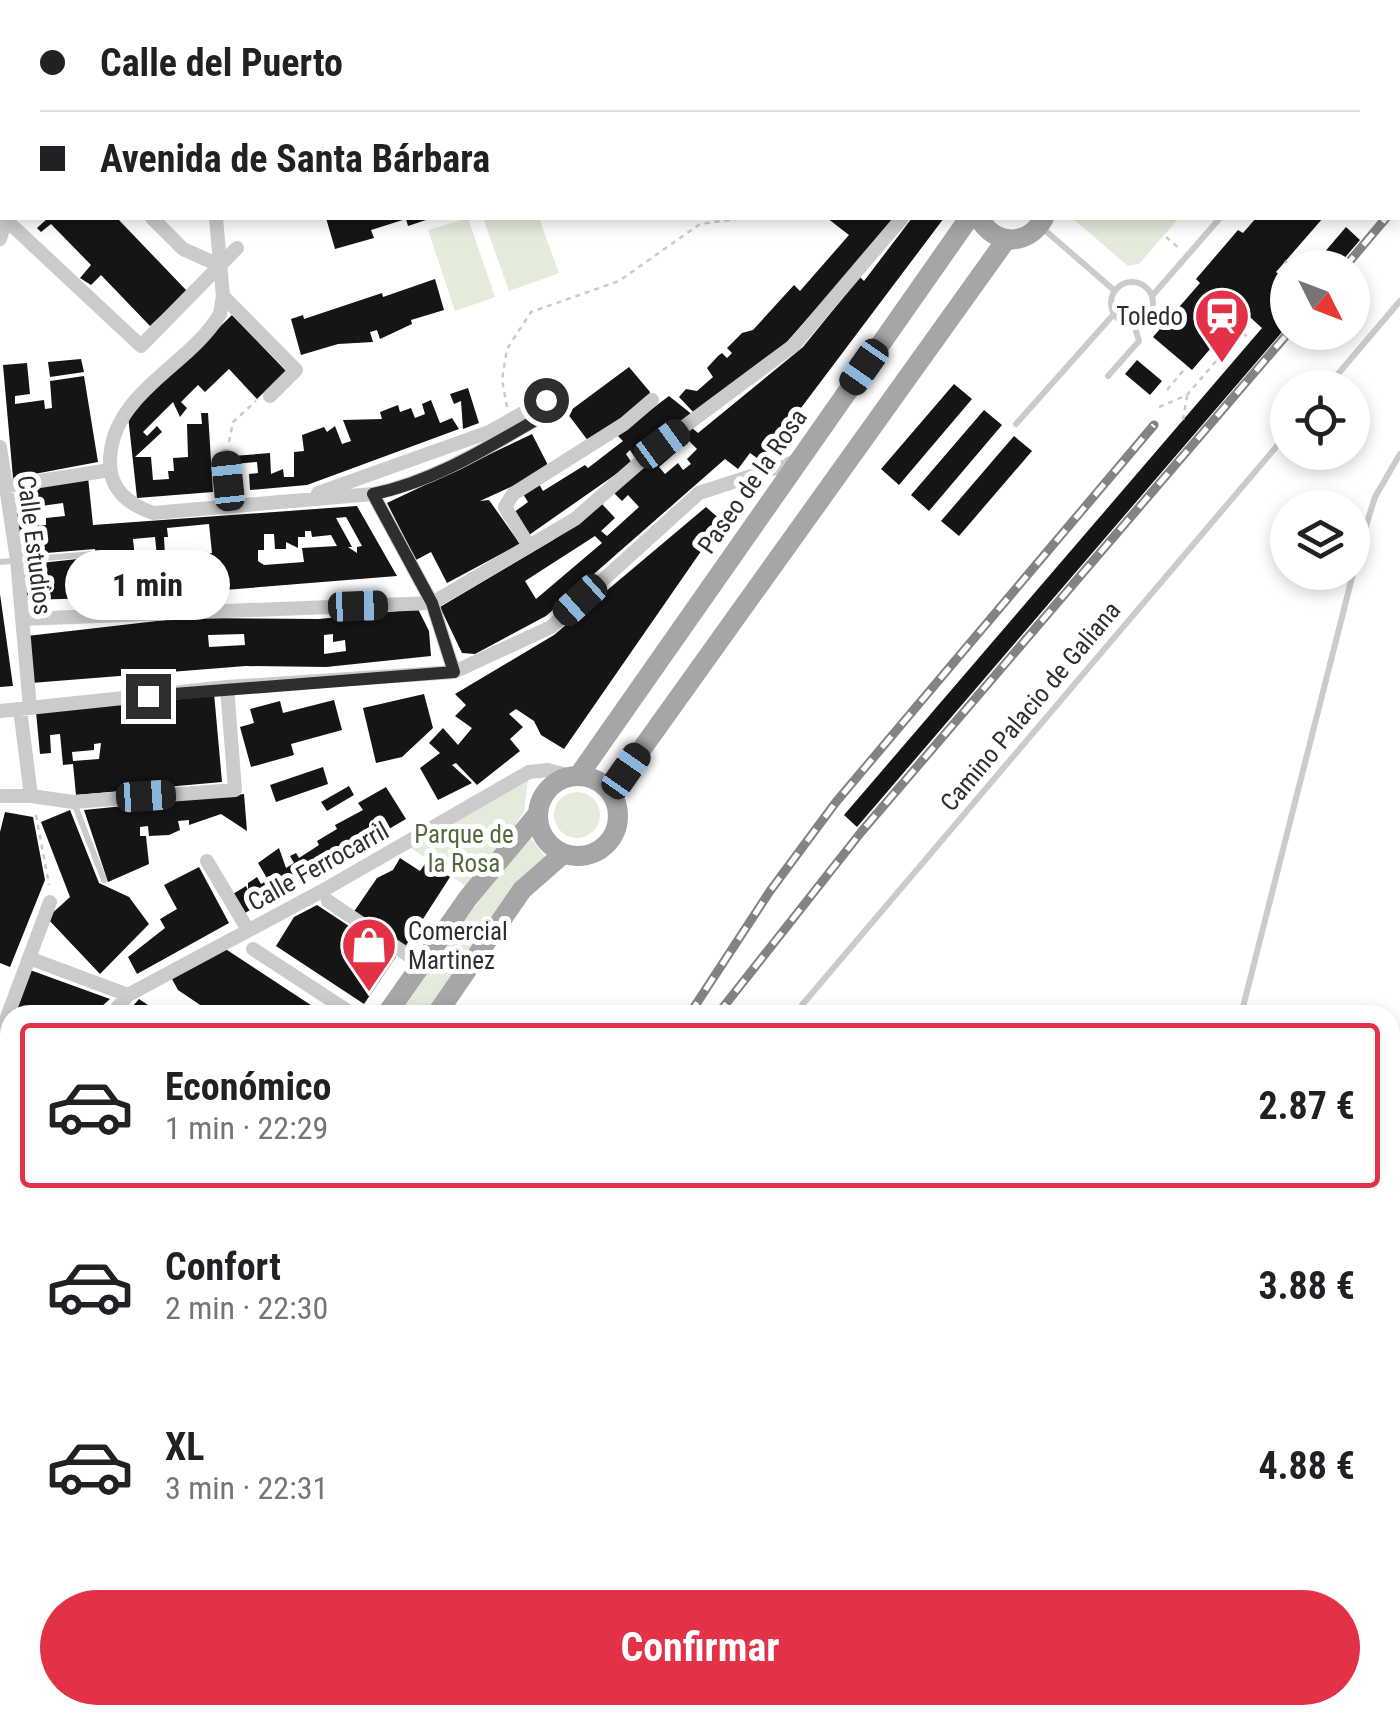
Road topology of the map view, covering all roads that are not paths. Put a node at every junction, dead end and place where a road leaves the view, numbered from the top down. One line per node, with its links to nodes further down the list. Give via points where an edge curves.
1 (3, 220): 11 (street, via 142,346)
2 (154, 220): 11 (street, via 182,249)
3 (216, 220): 11 (street)
4 (900, 220): 33 (street, via 794,346 662,444 576,519)
5 (968, 220): 27 (main road, Paseo de la Rosa)
6 (980, 220): 9 (main road)
7 (1218, 220): 14 (lane)
8 (1042, 222): 9 (main road, via 1026,237); 12 (lane)
9 (1006, 240): 45 (main road)
10 (237, 248): 11 (street)
11 (219, 265): 13 (street)
12 (1115, 291): 14 (lane, via 1140,284); 16 (lane)
13 (223, 296): 20 (street, via 296,370); 28 (street, via 214,324 122,418)
14 (1152, 296): 17 (lane, via 1148,316)
15 (1400, 300): 18 (lane)
16 (1114, 314): 17 (lane); 22 (lane)
17 (1134, 324): 19 (lane, via 1139,340)
18 (1341, 370)
19 (1108, 376)
20 (270, 396)
21 (652, 400): 33 (street, via 513,494 505,508)
22 (1016, 424)
23 (0, 447): 29 (street, Calle Estudios)
24 (1270, 454): 65 (lane, Camino Palacio de Galiana)
25 (1400, 454): 66 (lane, via 1375,497 1361,542)
26 (226, 456): 32 (street)
27 (797, 460): 39 (street, via 700,493 551,627); 43 (main road, Paseo de la Rosa)
28 (110, 470): 29 (street); 32 (street, via 122,496 153,513)
29 (3, 487): 35 (street, Calle Estudios)
30 (373, 494): 31 (street); 31 (street, via 469,457 553,410 552,404 546,400 489,432 320,493); 37 (street)
31 (268, 503): 32 (street)
32 (231, 506)
33 (529, 546): 37 (street)
34 (92, 554): 35 (lane)
35 (17, 560): 36 (lane); 38 (street, Calle Estudios)
36 (0, 562)
37 (432, 603): 38 (street); 39 (street)
38 (22, 619): 41 (street, Calle Estudios)
39 (454, 672): 40 (street)
40 (228, 687): 41 (street); 48 (street, via 235,790)
41 (25, 709): 42 (street); 46 (street, Calle Estudios)
42 (0, 712)
43 (574, 775): 45 (main road, via 597,780); 49 (main road, Paseo de la Rosa, via 550,785); 55 (street, Calle Ferrocarril, via 529,772)
44 (0, 779): 47 (street)
45 (611, 792): 50 (main road, via 614,834 592,854)
46 (31, 796): 47 (street); 48 (street)
47 (1, 799)
48 (73, 802): 52 (lane)
49 (537, 815): 50 (main road, via 542,834); 58 (main road, Paseo de la Rosa)
50 (563, 854): 64 (main road, via 533,876)
51 (207, 861): 55 (street, Calle Ferrocarril)
52 (104, 880)
53 (328, 901): 58 (street)
54 (50, 902): 57 (street)
55 (248, 930): 59 (street, Calle Ferrocarril)
56 (254, 949): 62 (street)
57 (29, 958): 59 (street); 60 (street)
58 (420, 964): 63 (main road, Paseo de la Rosa)
59 (128, 995): 61 (street, Calle Ferrocarril)
60 (11, 1005)
61 (120, 1005)
62 (339, 1005)
63 (393, 1005)
64 (443, 1005)
65 (802, 1005)
66 (1245, 1005)

